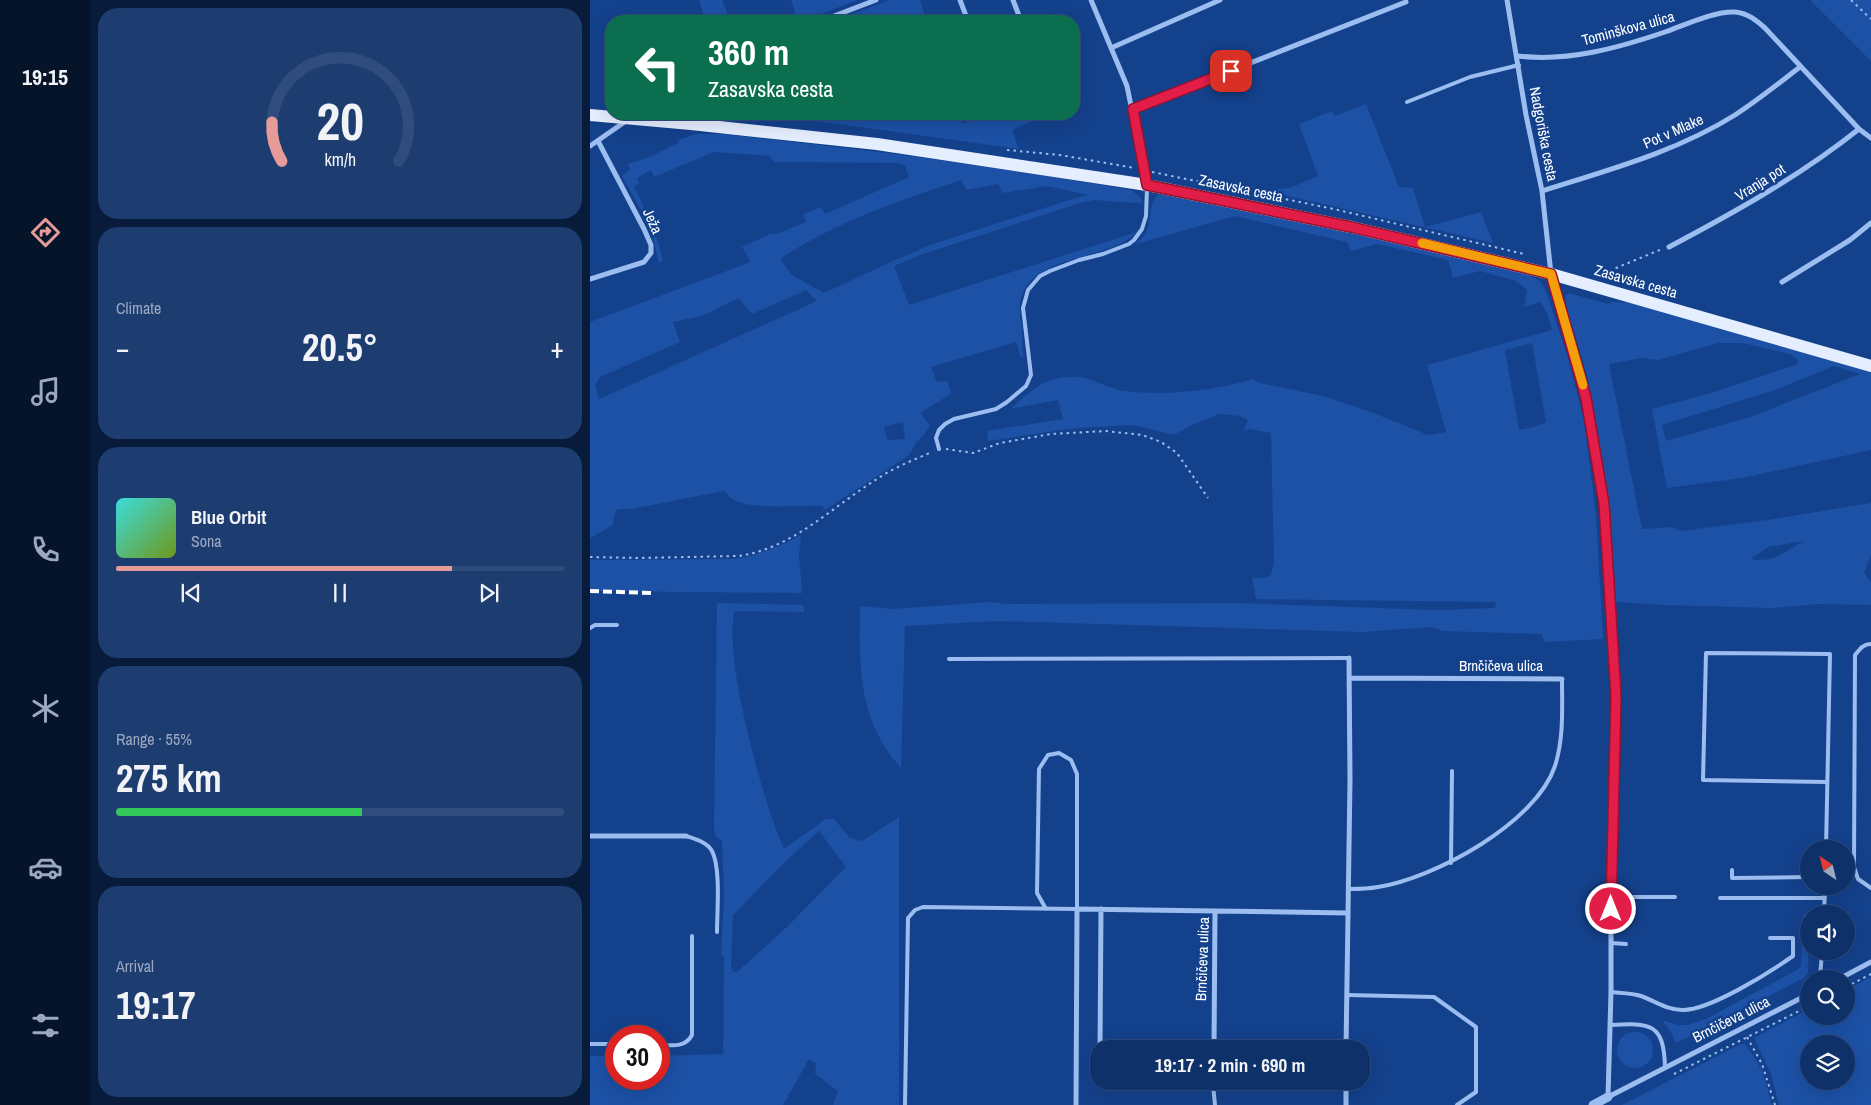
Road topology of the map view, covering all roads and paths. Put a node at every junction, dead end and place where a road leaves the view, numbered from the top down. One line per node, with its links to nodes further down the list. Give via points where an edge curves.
1 (876, 0): 9 (street)
2 (960, 0): 10 (street)
3 (1013, 0): 11 (street)
4 (1091, 0): 13 (street)
5 (1220, 0): 13 (street)
6 (1507, 0): 14 (street, Nadgoriška cesta)
7 (1851, 0): 12 (path)
8 (1406, 2): 18 (street)
9 (837, 15)
10 (966, 15)
11 (1019, 15)
12 (1871, 20)
13 (1111, 48): 18 (street)
14 (1518, 56): 15 (street, Nadgoriška cesta); 16 (street, Tominškova ulica, via 1560,57 1598,52 1736,12 1756,20)
15 (1519, 65): 17 (lane, via 1470,77); 28 (street, Nadgoriška cesta)
16 (1800, 67): 23 (street, Tominškova ulica); 28 (street, Pot v Mlake, via 1734,115 1702,132 1643,158)
17 (1407, 102)
18 (1133, 109): 27 (street)
19 (590, 115): 20 (main road, Zasavska cesta)
20 (605, 115)
21 (627, 120): 25 (street)
22 (668, 120): 27 (main road, Zasavska cesta, via 877,144)
23 (1858, 129): 24 (street, Tominškova ulica); 30 (street, Vranja pot, via 1768,193)
24 (1871, 138)
25 (598, 141): 26 (street); 33 (street, Ježa, via 644,229 651,253 644,262)
26 (590, 146)
27 (1147, 185): 32 (main road, Zasavska cesta, via 1351,227); 36 (lane, via 1146,216 1142,230 1134,240 1050,271 1040,276 1028,290 1024,308 1031,375 1026,386 996,409 945,424 936,438)
28 (1542, 191): 32 (street, Nadgoriška cesta)
29 (1871, 223): 34 (street, via 1850,240)
30 (1669, 247): 31 (path, via 1604,275)
31 (1592, 272)
32 (1551, 274): 35 (main road, Zasavska cesta); 69 (street, via 1586,398 1604,504 1616,696)
33 (590, 279)
34 (1782, 282)
35 (1871, 366)
36 (939, 449): 37 (path, via 973,453 1051,434 1106,431 1142,435 1177,453); 38 (path, via 878,478 790,539 754,554)
37 (1208, 498)
38 (590, 557)
39 (617, 625): 40 (lane)
40 (590, 628)
41 (1871, 644): 54 (lane, via 1866,644 1855,655 1854,867 1858,879)
42 (1349, 658): 43 (lane); 44 (street)
43 (949, 659)
44 (1350, 678): 45 (street, Brnčičeva ulica); 55 (street)
45 (1562, 679): 51 (lane, via 1561,736 1555,766 1545,788 1527,809)
46 (1452, 771): 51 (lane)
47 (1828, 782): 47 (lane, via 1830,654 1706,653 1703,780); 50 (lane)
48 (590, 836): 49 (street)
49 (686, 836): 66 (lane, via 700,840 712,850 717,865)
50 (1826, 840)
51 (1451, 863): 55 (lane, via 1403,881)
52 (1732, 870): 53 (lane, via 1732,878)
53 (1800, 878)
54 (1871, 888)
55 (1348, 889): 65 (street)
56 (1632, 897): 57 (lane)
57 (1675, 897)
58 (1720, 898): 59 (lane)
59 (1825, 898): 60 (lane)
60 (1825, 905)
61 (1046, 909): 62 (lane); 62 (lane, via 1037,893 1040,769 1048,755 1059,753 1071,760 1077,774); 93 (lane, via 923,907 908,918)
62 (1077, 909): 63 (street); 94 (street)
63 (1101, 910): 64 (street); 82 (street)
64 (1215, 911): 65 (street, Brnčičeva ulica); 83 (street, Brnčičeva ulica)
65 (1348, 913): 76 (street)
66 (717, 932)
67 (692, 936): 87 (lane, via 692,1035 689,1042)
68 (1770, 938): 75 (lane, via 1793,938 1793,956 1710,1003 1682,1010 1640,996)
69 (1611, 944): 70 (lane); 75 (street)
70 (1626, 944)
71 (1871, 962): 72 (street)
72 (1855, 970)
73 (1871, 974): 74 (path)
74 (1855, 982)
75 (1611, 992): 79 (street)
76 (1347, 995): 84 (street); 97 (lane, via 1434,997 1476,1027 1476,1092)
77 (1800, 999): 80 (street, Brnčičeva ulica)
78 (1800, 1011): 81 (path)
79 (1610, 1025): 88 (lane, via 1645,1024 1654,1030 1661,1039); 92 (street)
80 (1742, 1029): 81 (path); 88 (street, Brnčičeva ulica)
81 (1747, 1038): 89 (path); 99 (path, via 1762,1064)
82 (1100, 1040)
83 (1214, 1040)
84 (1346, 1040)
85 (590, 1044): 86 (lane)
86 (605, 1044)
87 (670, 1045)
88 (1665, 1068): 92 (street, Brnčičeva ulica)
89 (1671, 1076)
90 (1214, 1090): 95 (lane)
91 (1346, 1090): 96 (street)
92 (1608, 1097): 98 (street, Brnčičeva ulica)
93 (905, 1105)
94 (1076, 1105)
95 (1215, 1105)
96 (1346, 1105)
97 (1457, 1105)
98 (1593, 1105)
99 (1775, 1105)

